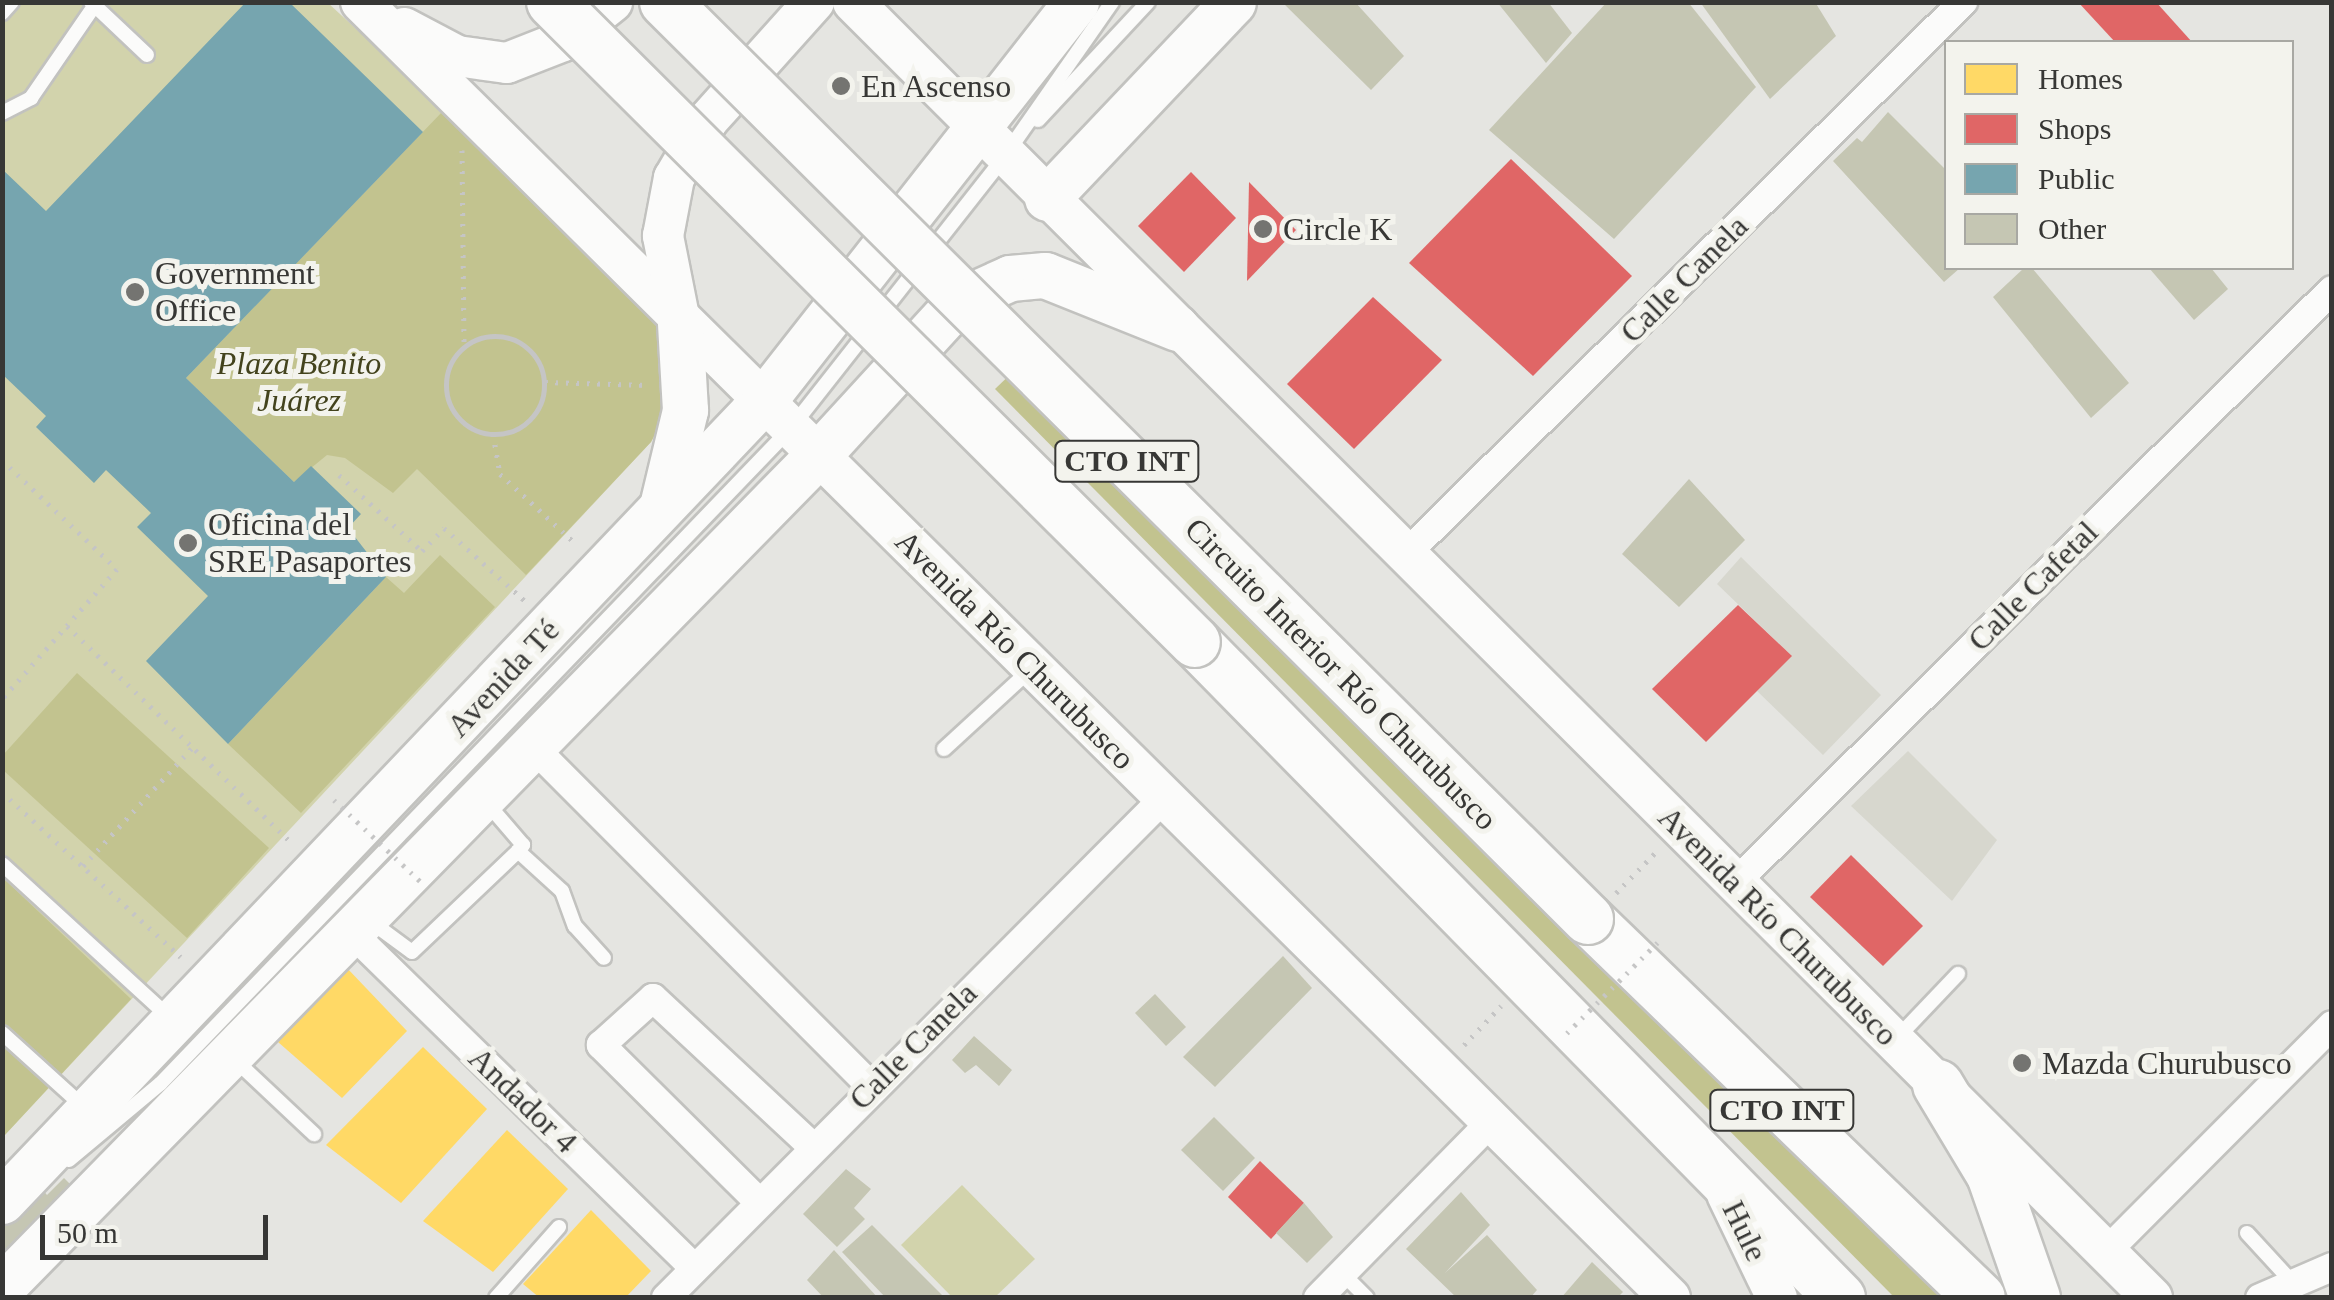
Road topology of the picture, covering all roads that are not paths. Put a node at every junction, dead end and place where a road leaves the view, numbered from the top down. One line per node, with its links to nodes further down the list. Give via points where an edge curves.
1 (12, 2): 14 (lane)
2 (552, 2): 49 (highway, CTO INT, bridge)
3 (612, 2): 13 (main road, via 563,41 507,62 457,56)
4 (666, 2): 69 (highway, Circuito Interior Río Churubusco / CTO INT, bridge, via 1602,906)
5 (814, 2): 20 (main road, via 708,120 674,178 664,236)
6 (853, 2): 17 (main road, Avenida Río Churubusco)
7 (1076, 2): 17 (main road, Avenida Té)
8 (1112, 2): 17 (lane)
9 (1148, 2): 17 (lane)
10 (1233, 2): 18 (main road)
11 (1962, 2): 24 (street, Calle Canela)
12 (94, 3): 15 (lane); 16 (lane, via 31,98)
13 (365, 7): 20 (main road, Avenida Río Churubusco)
14 (2, 13)
15 (147, 55)
16 (2, 113)
17 (988, 142): 18 (main road, Avenida Río Churubusco); 22 (main road, Avenida Té)
18 (1047, 198): 21 (main road, Avenida Río Churubusco)
19 (2332, 290): 32 (street, Calle Cafetal)
20 (680, 322): 22 (main road, Avenida Río Churubusco); 23 (main road, via 686,387)
21 (1177, 328): 22 (main road, via 1064,278 992,284 959,301); 24 (main road, Avenida Río Churubusco)
22 (791, 428): 23 (main road, Avenida Té); 25 (main road, Avenida Río Churubusco); 26 (main road, Avenida Té); 41 (lane)
23 (662, 508): 36 (main road, Avenida Té)
24 (1406, 554): 32 (main road, Avenida Río Churubusco)
25 (1033, 668): 27 (lane); 29 (main road, Avenida Río Churubusco)
26 (533, 748): 28 (main road, Avenida Té); 43 (street)
27 (944, 749)
28 (482, 798): 30 (lane, via 523,845); 33 (main road, Avenida Té)
29 (1164, 798): 43 (street, Calle Canela); 44 (main road, Avenida Río Churubusco)
30 (518, 851): 33 (lane, via 412,952); 34 (lane, via 562,891 575,926)
31 (2, 864): 36 (lane)
32 (1735, 882): 39 (main road, Avenida Río Churubusco)
33 (358, 925): 40 (main road, Avenida Té); 58 (street, Andador 4)
34 (604, 958)
35 (1958, 974): 39 (lane)
36 (176, 1024): 45 (main road, Avenida Té)
37 (2332, 1025): 55 (street)
38 (2, 1033): 45 (lane)
39 (1894, 1040): 42 (main road, Avenida Río Churubusco)
40 (230, 1056): 46 (lane); 61 (main road, Avenida Té)
41 (160, 1084): 45 (lane); 50 (lane)
42 (1938, 1084): 55 (main road, Avenida Río Churubusco); 70 (highway, via 1992,1175)
43 (872, 1087): 47 (street, Calle Canela)
44 (1491, 1122): 59 (street); 66 (main road, Avenida Río Churubusco)
45 (100, 1129): 51 (main road, Avenida Té)
46 (314, 1134)
47 (813, 1147): 52 (street, Calle Canela); 52 (street, via 653,998 600,1045)
48 (100, 1162): 56 (lane)
49 (1712, 1164): 67 (main road, Hule / CTO INT); 68 (highway, CTO INT)
50 (56, 1174)
51 (2, 1201)
52 (759, 1202): 58 (street, Calle Canela)
53 (559, 1227): 62 (lane)
54 (2248, 1233): 60 (lane)
55 (2106, 1252): 71 (main road, Avenida Río Churubusco)
56 (2, 1264)
57 (2332, 1267): 60 (street)
58 (694, 1268): 63 (street, Calle Canela)
59 (1342, 1272): 64 (street); 65 (lane)
60 (2293, 1283): 72 (street)
61 (2, 1286)
62 (496, 1298)
63 (666, 1298)
64 (1318, 1298)
65 (1366, 1298)
66 (1670, 1298)
67 (1777, 1298)
68 (1840, 1298)
69 (1980, 1298)
70 (2036, 1298)
71 (2152, 1298)
72 (2260, 1298)

